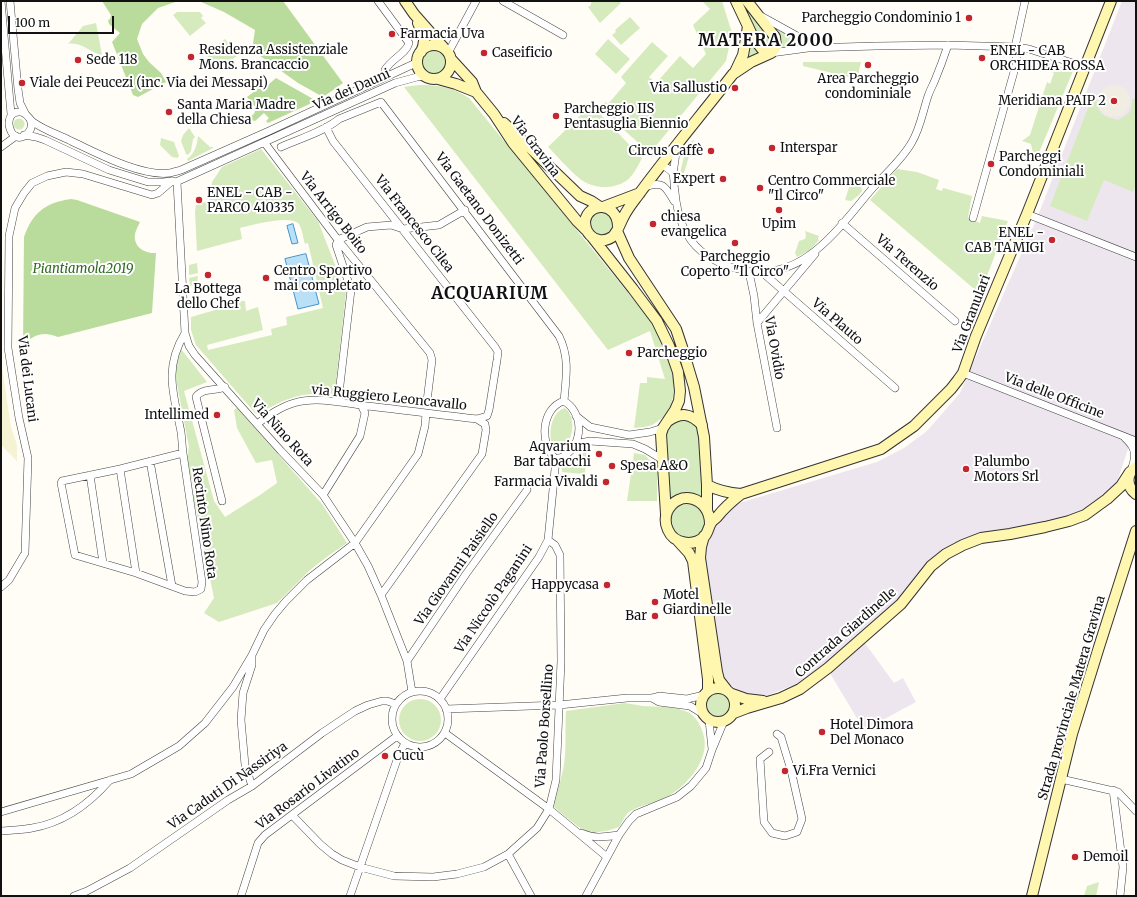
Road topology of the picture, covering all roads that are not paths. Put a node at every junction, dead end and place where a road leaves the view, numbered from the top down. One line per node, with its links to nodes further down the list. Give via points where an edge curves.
1 (378, 1): 24 (street, via 409,43 404,51 388,64 385,70)
2 (405, 1): 11 (main road)
3 (476, 1): 20 (street)
4 (503, 1): 14 (street)
5 (736, 1): 13 (main road)
6 (747, 1): 12 (main road)
7 (1025, 1): 16 (street)
8 (1111, 1): 22 (main road, Via Granulari)
9 (2, 3): 10 (street); 29 (street)
10 (10, 3): 28 (street, via 18,90)
11 (414, 14): 18 (main road, via 425,43); 20 (main road)
12 (758, 14): 17 (street, via 799,37); 19 (main road, via 775,36 776,47)
13 (748, 26): 19 (main road, via 762,49); 23 (main road, via 743,55)
14 (563, 35)
15 (948, 46): 16 (street); 17 (street); 56 (street, via 913,141)
16 (1015, 47): 22 (street); 55 (street, via 1017,61)
17 (829, 48): 19 (street)
18 (421, 52): 20 (main road, via 434,45); 21 (main road)
19 (771, 53): 23 (main road)
20 (448, 54): 26 (main road, via 451,64 447,74); 27 (main road, via 472,82)
21 (418, 62): 24 (street, Via dei Dauni); 25 (main road, via 418,68)
22 (1085, 67): 54 (main road, Via Granulari)
23 (733, 74): 40 (main road)
24 (387, 76): 33 (street, Via dei Dauni)
25 (426, 76): 26 (main road); 37 (street, Via dei Dauni, via 395,83)
26 (438, 79): 27 (main road)
27 (476, 92): 30 (main road)
28 (25, 113): 29 (street); 31 (street)
29 (11, 114): 35 (street, via 5,124 9,132)
30 (494, 114): 52 (main road, Via Gravina, via 580,196); 59 (main road, Via Gravina, via 513,143)
31 (30, 119): 34 (street, via 29,131); 36 (street, Via dei Dauni)
32 (326, 127): 42 (street); 53 (street, Via Gaetano Donizetti, via 339,118 381,102); 58 (street, Via Francesco Cilea, via 333,141)
33 (269, 131): 37 (street); 44 (street, Via dei Dauni)
34 (24, 135): 35 (street); 39 (street, Via dei Dauni)
35 (16, 136): 41 (street)
36 (60, 136): 39 (street); 44 (street, Via dei Dauni, via 118,163 151,172)
37 (273, 138): 38 (street, Via dei Dauni)
38 (264, 142): 46 (street, Via dei Dauni); 60 (street, Via Arrigo Boito)
39 (56, 144): 47 (street, Via dei Dauni, via 109,170)
40 (677, 145): 43 (main road); 45 (street)
41 (1, 147)
42 (281, 147)
43 (661, 165): 45 (street, via 668,169); 49 (main road)
44 (173, 172): 46 (street, via 181,176)
45 (673, 178): 48 (street, via 670,186); 51 (street)
46 (176, 181): 47 (street, Via dei Dauni); 50 (street); 68 (street, Via Nino Rota)
47 (156, 182): 50 (street, via 160,188)
48 (664, 186): 49 (street, via 655,184); 51 (street)
49 (642, 190): 52 (main road); 57 (main road, via 624,214)
50 (158, 193): 111 (street, Via dei Lucani, via 152,195 82,174 66,172 47,176 32,183 15,208 10,236 8,348 28,458 25,553 9,580)
51 (676, 204): 63 (street, via 689,239 701,251 719,263)
52 (601, 207): 57 (main road, via 615,214); 59 (main road, via 595,208 587,216 585,225)
53 (465, 210): 58 (street, via 439,225); 74 (street, Via Gaetano Donizetti, via 559,336 564,346 567,364)
54 (1027, 214): 62 (street); 69 (main road, Via Granulari)
55 (973, 218)
56 (842, 224): 61 (street); 66 (street, Via Terenzio)
57 (618, 228): 59 (main road, via 608,239 597,240); 81 (main road, via 629,258 676,329 694,387)
58 (403, 229): 60 (street, via 391,225 367,227); 78 (street, Via Francesco Cilea, via 498,352 488,414)
59 (589, 234): 80 (main road, Via Gravina, via 657,321 669,346 678,372 680,390 679,401)
60 (338, 240): 72 (street, Via Arrigo Boito, via 430,353 432,360); 73 (street, via 336,245 351,290)
61 (821, 247): 64 (street, via 792,266); 65 (street)
62 (1136, 257)
63 (748, 272): 64 (street); 67 (street, Via Ovidio)
64 (763, 273): 65 (street, Via Plauto)
65 (784, 292): 67 (street); 71 (street, Via Plauto)
66 (955, 321)
67 (757, 323): 82 (street, Via Ovidio)
68 (185, 333): 70 (street, Via Nino Rota, via 195,355); 86 (street, Recinto Nino Rota, via 179,342 172,372 172,388)
69 (963, 373): 83 (street, Via delle Officine); 95 (main road, Via Granulari, via 951,389 914,426 881,449)
70 (225, 387): 79 (street, Via Nino Rota); 99 (street, via 203,391 196,397)
71 (895, 388)
72 (427, 401)
73 (338, 402): 75 (street, via Ruggiero Leoncavallo); 79 (street, via Ruggiero Leoncavallo, via 294,403)
74 (564, 402): 77 (street, via 571,407); 87 (street, via 550,412 545,426 549,451)
75 (361, 405): 76 (street, via Ruggiero Leoncavallo); 97 (street, via 364,413 360,436)
76 (426, 413): 78 (street, via Ruggiero Leoncavallo); 107 (street, via 418,454)
77 (576, 416): 80 (street, via 590,427 629,435 650,432); 85 (street, via 579,425 578,438)
78 (477, 419): 112 (street, via 485,424 486,430 482,454)
79 (257, 424): 97 (street, Via Nino Rota)
80 (665, 424): 81 (main road, via 675,416 683,415 697,420); 88 (main road, Via Gravina, via 661,434)
81 (702, 425): 93 (main road)
82 (777, 428)
83 (1121, 435): 84 (street, Via delle Officine); 90 (street, via 1134,448)
84 (1136, 441)
85 (572, 449): 87 (street, via 562,458); 88 (street, via 580,443 598,440 633,444)
86 (183, 453): 89 (street, Recinto Nino Rota); 110 (street, Recinto Nino Rota, via 202,582 201,589 195,592)
87 (556, 459): 105 (street, Via Niccolò Paganini)
88 (663, 460): 101 (main road, Via Gravina)
89 (150, 461): 91 (street, Recinto Nino Rota); 110 (street)
90 (1134, 465): 96 (main road, via 1129,476 1129,486); 98 (main road, via 1121,486)
91 (120, 469): 92 (street, Recinto Nino Rota); 109 (street)
92 (90, 475): 108 (street); 108 (street, Recinto Nino Rota, via 61,483 75,555)
93 (707, 485): 95 (main road, via 718,491); 100 (main road)
94 (527, 490): 114 (street, Via Giovanni Paisiello)
95 (741, 494): 102 (main road)
96 (1136, 494): 98 (main road, via 1124,494)
97 (323, 495): 107 (street, Via Nino Rota)
98 (1107, 499): 120 (main road, Contrada Giardinelle, via 1085,515 1069,521 981,538 946,554 931,566 901,604 828,668 800,689)
99 (222, 501)
100 (707, 509): 101 (main road, via 702,503 688,498 675,503); 102 (main road)
101 (666, 514): 106 (main road, via 668,532)
102 (710, 524): 104 (main road)
103 (1136, 531): 135 (main road, Strada provinciale Matera Gravina, via 1082,701)
104 (704, 536): 106 (main road, via 691,543); 116 (main road, via 700,558 717,672)
105 (548, 540): 119 (street, Via Niccolò Paganini, via 539,557); 122 (street, Via Paolo Borsellino, via 555,545 560,555)
106 (676, 540): 117 (main road, via 693,561 708,679)
107 (355, 543): 112 (street, Via Nino Rota); 113 (street, via 307,580 286,601 264,630)
108 (103, 563): 109 (street, Recinto Nino Rota)
109 (136, 573): 110 (street, Recinto Nino Rota)
110 (172, 586)
111 (1, 587)
112 (381, 595): 114 (street, Via Nino Rota)
113 (252, 655): 136 (street, via 233,688 205,723 179,746 131,774); 137 (street, via 252,665 243,692 241,720 245,765)
114 (407, 661): 115 (street, Via Nino Rota)
115 (412, 692): 119 (street, via 422,691); 121 (street)
116 (729, 692): 117 (main road, via 717,687); 120 (main road, Contrada Giardinelle, via 746,699); 124 (main road, via 736,704)
117 (706, 693): 118 (street, via 687,699 659,696); 125 (main road, via 701,704)
118 (652, 698): 122 (street); 125 (street, via 659,702 690,706)
119 (440, 699): 123 (street)
120 (765, 702): 124 (main road, Contrada Giardinelle)
121 (396, 704): 130 (street, via 392,724); 137 (street, Via Caduti Di Nassiriya, via 382,701 355,711)
122 (559, 705): 123 (street); 139 (street, Via Paolo Borsellino, via 556,780)
123 (446, 709): 127 (street, via 448,725)
124 (734, 713): 126 (main road)
125 (706, 716): 126 (main road, via 714,722); 128 (street)
126 (724, 721): 131 (street)
127 (445, 733): 132 (street, via 441,739 427,747 419,748); 139 (street)
128 (709, 734): 131 (street); 133 (street)
129 (777, 734): 134 (street, via 781,737 788,758 802,819 797,832 785,836 772,833 764,822 760,759)
130 (397, 736): 132 (street); 142 (street, Via Rosario Livatino)
131 (716, 740): 133 (street)
132 (404, 743): 148 (street)
133 (712, 750): 145 (street, via 706,768 691,786 677,797 636,814)
134 (769, 752)
135 (1061, 779): 138 (street); 154 (main road, Strada provinciale Matera Gravina)
136 (110, 780): 141 (street); 143 (street, via 85,804 55,821 32,828)
137 (252, 786): 149 (street, Via Caduti Di Nassiriya, via 130,868)
138 (1113, 790): 140 (street); 155 (street, via 1123,867)
139 (549, 809): 144 (street); 146 (street, Via Paolo Borsellino, via 537,828)
140 (1136, 811)
141 (1, 812)
142 (292, 815): 148 (street, Via Paolo Borsellino, via 332,854); 150 (street, Via Rosario Livatino, via 258,843)
143 (1, 830)
144 (575, 831): 145 (street, via 592,837); 147 (street)
145 (619, 835): 147 (street)
146 (508, 854): 148 (street, Via Paolo Borsellino, via 484,867 433,877 394,876); 152 (street)
147 (607, 857): 153 (street)
148 (360, 867): 151 (street)
149 (74, 896)
150 (241, 896)
151 (350, 896)
152 (531, 896)
153 (586, 896)
154 (1032, 896)
155 (1120, 896)

